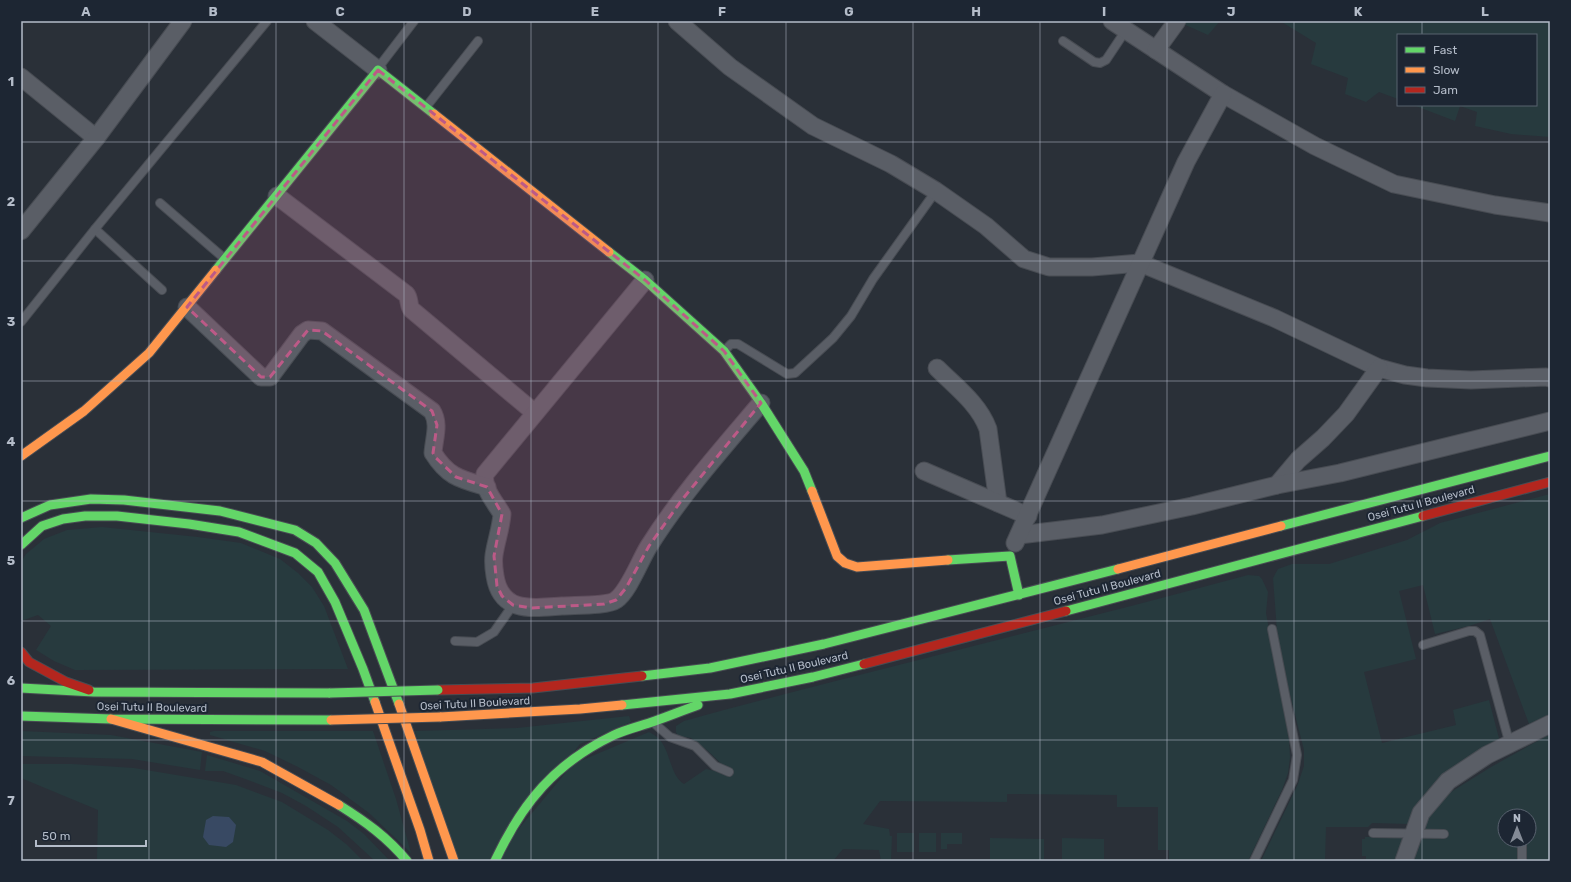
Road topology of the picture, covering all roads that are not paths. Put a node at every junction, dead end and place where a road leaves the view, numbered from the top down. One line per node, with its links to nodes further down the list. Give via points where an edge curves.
1 (183, 21): 15 (street)
2 (267, 21): 20 (lane)
3 (315, 21): 11 (street)
4 (414, 21): 11 (lane)
5 (677, 21): 16 (street, via 730,67 813,126 891,164)
6 (1177, 21): 10 (street)
7 (1119, 26): 9 (lane, via 1106,60 1100,63 1094,62); 10 (street)
8 (478, 41): 14 (lane)
9 (1062, 41)
10 (1156, 50): 13 (street)
11 (378, 70): 14 (main road); 17 (main road)
12 (21, 77): 15 (street)
13 (1223, 94): 19 (street, via 1315,146 1394,184 1495,205); 23 (street, via 1186,162)
14 (426, 108): 24 (main road)
15 (96, 138): 21 (street)
16 (936, 191): 23 (street, via 986,226 1024,258 1049,267); 28 (lane, via 873,278 851,316 833,338 795,373 787,374 738,344 732,344)
17 (277, 196): 22 (main road); 33 (street, via 406,294 412,310)
18 (160, 203): 22 (lane)
19 (1550, 213)
20 (95, 229): 25 (lane); 27 (lane)
21 (21, 231)
22 (225, 260): 26 (main road)
23 (1140, 263): 30 (street, via 1274,318); 42 (street)
24 (645, 280): 28 (main road); 33 (street)
25 (162, 290)
26 (187, 307): 35 (main road, via 149,353 84,411); 40 (street, via 261,376 270,376 302,334 308,330 322,331 432,411 437,425 433,453 436,458 456,477)
27 (21, 322)
28 (724, 351): 32 (main road)
29 (937, 368): 41 (street, via 984,418 988,429)
30 (1379, 368): 31 (street, via 1427,378); 39 (street, via 1346,414 1298,460)
31 (1550, 378)
32 (761, 403): 46 (main road, via 804,471 836,556 845,563 857,567); 48 (street, via 682,501 649,546 626,588 616,600 604,604 532,608)
33 (535, 413): 40 (street, via 485,474)
34 (1550, 421): 39 (street, via 1340,473)
35 (21, 456)
36 (1550, 456): 47 (main road, Osei Tutu II Boulevard)
37 (924, 471): 41 (street)
38 (1550, 482): 55 (main road, Osei Tutu II Boulevard, via 876,661)
39 (1277, 485): 44 (street, via 1102,525)
40 (487, 488): 48 (street, via 502,514 494,556 497,586 502,596)
41 (998, 503): 42 (street)
42 (1028, 516): 44 (street)
43 (21, 518): 68 (main road, via 50,505 90,499 124,500 220,511 295,530 316,543 335,563 364,610)
44 (1019, 535): 46 (street)
45 (21, 545): 67 (main road, via 42,526 63,519 117,516 239,532 295,553 318,572 335,602 368,683)
46 (1010, 556): 47 (main road)
47 (1019, 595): 54 (main road, Osei Tutu II Boulevard, bridge, via 824,644 710,668 563,685 330,693)
48 (513, 605): 50 (lane, via 494,632 477,642)
49 (1272, 629): 70 (lane, via 1297,755 1293,780)
50 (455, 641)
51 (1423, 646): 60 (lane, via 1469,631 1475,631 1480,635)
52 (21, 652): 54 (main road, via 29,662 66,682)
53 (21, 688): 54 (main road, Osei Tutu II Boulevard)
54 (94, 692)
55 (730, 694): 57 (main road, Osei Tutu II Boulevard, bridge, via 588,708 440,717 331,720); 58 (main road)
56 (21, 716): 57 (main road, Osei Tutu II Boulevard)
57 (110, 719): 66 (main road, via 262,762 331,800 368,824)
58 (653, 722): 61 (lane, via 670,737 695,746 715,766); 69 (main road, via 616,734 582,752 562,767 535,794 516,820)
59 (1550, 724): 60 (street)
60 (1510, 745): 63 (street, via 1487,755 1448,781 1421,813)
61 (729, 772)
62 (1373, 833): 63 (lane)
63 (1413, 834): 64 (lane); 71 (street)
64 (1444, 834)
65 (1522, 848): 72 (lane)
66 (407, 861)
67 (430, 861)
68 (454, 861)
69 (495, 861)
70 (1254, 861)
71 (1404, 861)
72 (1522, 861)

